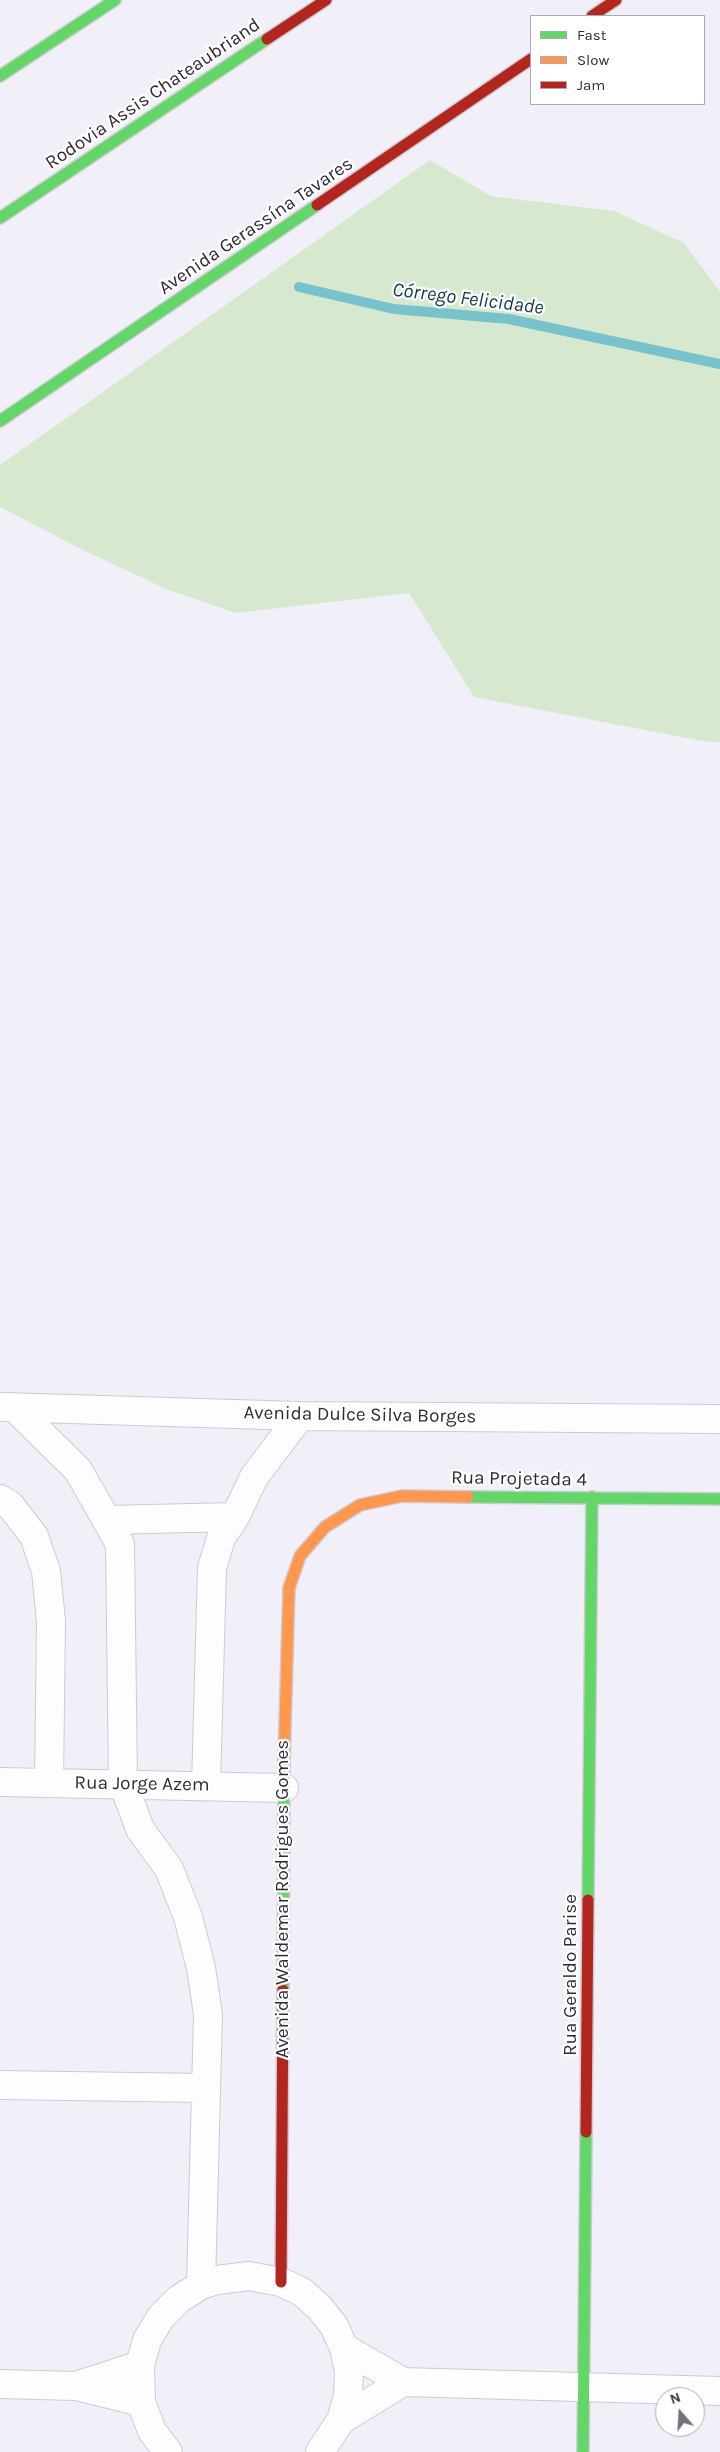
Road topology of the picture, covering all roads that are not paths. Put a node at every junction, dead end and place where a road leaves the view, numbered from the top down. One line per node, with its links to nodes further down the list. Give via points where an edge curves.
1 (115, 0): 6 (main road)
2 (326, 0): 7 (main road, Rodovia Assis Chateaubriand)
3 (616, 0): 4 (main road)
4 (594, 15)
5 (530, 60): 8 (main road, Avenida Gerassína Tavares)
6 (0, 76)
7 (0, 218)
8 (0, 421)
9 (7, 1407): 10 (street, Avenida Dulce Silva Borges); 16 (street, via 78,1470)
10 (300, 1416): 11 (street, Avenida Dulce Silva Borges); 15 (street, via 254,1477)
11 (720, 1419)
12 (0, 1498): 19 (street, via 10,1505 34,1536 46,1571 51,1621)
13 (592, 1498): 14 (main road, Rua Projetada 4); 17 (main road, Rua Projetada 4, via 402,1496 360,1505); 32 (main road, Rua Geraldo Parise)
14 (720, 1499)
15 (235, 1517): 16 (street); 21 (street, via 221,1538 212,1568)
16 (106, 1520): 20 (street, via 120,1544)
17 (325, 1527): 22 (main road, Avenida Waldemar Rodrigues Gomes, via 300,1556 289,1588)
18 (0, 1782): 19 (street, Rua Jorge Azem)
19 (49, 1783): 20 (street, Rua Jorge Azem)
20 (123, 1783): 21 (street, Rua Jorge Azem); 24 (street, via 140,1829 169,1869 188,1918 201,1968 208,2014)
21 (206, 1786): 22 (street, Rua Jorge Azem)
22 (284, 1788): 25 (main road, Avenida Waldemar Rodrigues Gomes)
23 (0, 2085): 24 (street)
24 (205, 2088): 26 (street)
25 (281, 2282): 26 (street, via 233,2276); 27 (street, via 302,2292 320,2308 334,2326)
26 (201, 2285): 28 (street, via 179,2299 161,2317 147,2340)
27 (344, 2348): 29 (street); 35 (street, via 349,2372 348,2396)
28 (140, 2365): 31 (street); 34 (street)
29 (402, 2382): 32 (street); 35 (street)
30 (0, 2384): 31 (street)
31 (76, 2386): 34 (street)
32 (585, 2386): 33 (street); 38 (main road, Rua Geraldo Parise)
33 (720, 2391)
34 (141, 2402): 36 (street, via 152,2431)
35 (341, 2420): 37 (street)
36 (168, 2452)
37 (320, 2452)
38 (583, 2452)

